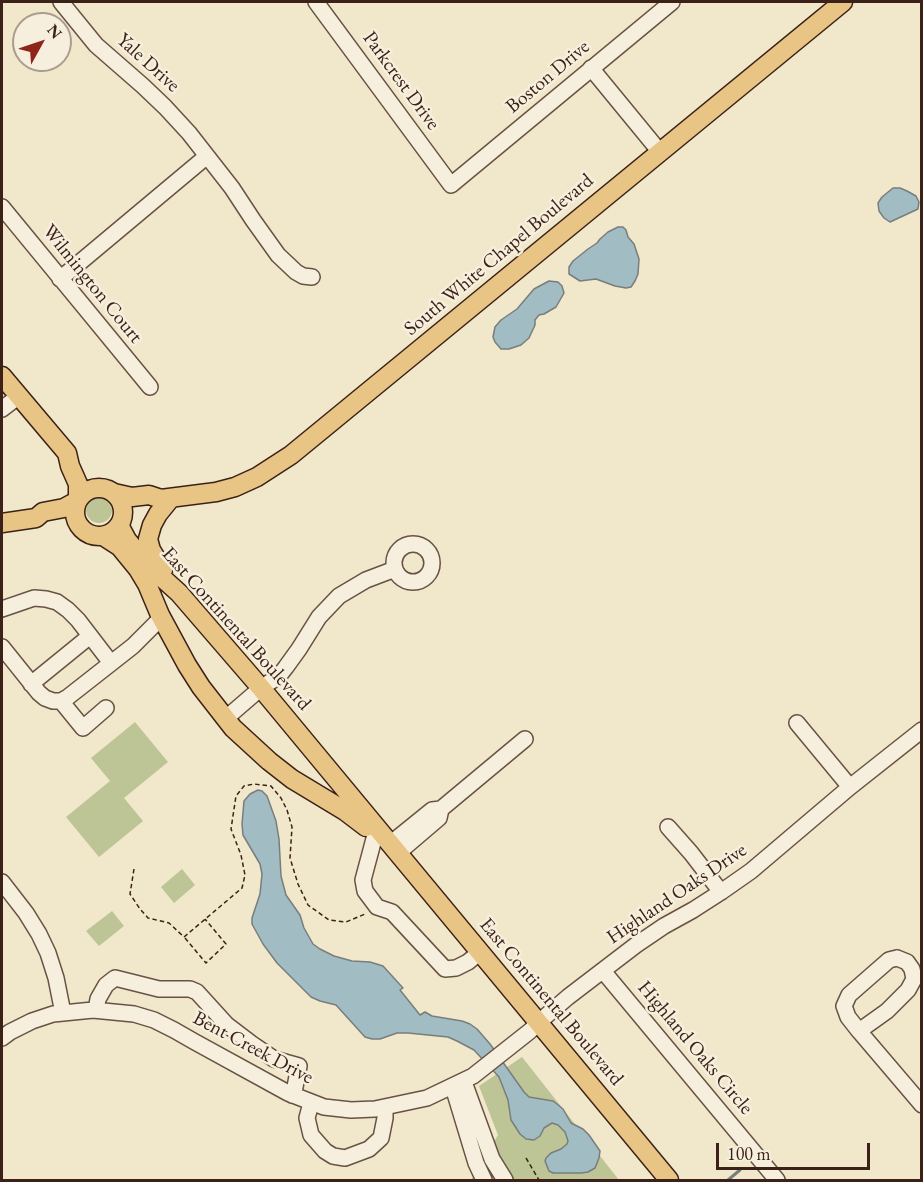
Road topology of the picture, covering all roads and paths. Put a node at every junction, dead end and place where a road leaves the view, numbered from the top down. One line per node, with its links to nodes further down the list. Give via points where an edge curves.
1 (61, 2): 7 (street, Yale Drive, via 96,45 165,107)
2 (316, 2): 8 (street, Parkcrest Drive)
3 (672, 2): 5 (street, Boston Drive)
4 (843, 2): 6 (main road, South White Chapel Boulevard)
5 (591, 68): 6 (street); 8 (street, Boston Drive)
6 (660, 152): 18 (main road, South White Chapel Boulevard, via 291,455 235,487)
7 (207, 156): 10 (street, Yale Drive, via 278,255 296,272); 11 (street)
8 (451, 185)
9 (2, 207): 11 (street, Wilmington Court)
10 (312, 277)
11 (60, 279): 13 (street, Wilmington Court)
12 (2, 376): 14 (main road)
13 (150, 387)
14 (19, 396): 15 (street); 16 (main road)
15 (2, 409)
16 (67, 453): 17 (main road); 19 (main road, via 78,484)
17 (108, 490): 18 (main road, South White Chapel Boulevard, via 132,497); 19 (main road, via 88,489); 21 (main road, via 122,504)
18 (166, 498): 21 (main road, South White Chapel Boulevard, via 132,510); 26 (main road, via 148,539 156,559)
19 (78, 499): 20 (main road); 23 (main road, via 74,514)
20 (36, 518): 22 (main road); 23 (main road, via 70,521)
21 (121, 522): 24 (main road); 26 (main road, East Continental Boulevard, via 128,540 148,565)
22 (2, 523)
23 (80, 527): 24 (main road, via 90,535)
24 (103, 536): 28 (main road, via 120,547 138,569)
25 (395, 569): 35 (street, via 339,596 319,617 279,676)
26 (179, 593): 35 (main road, East Continental Boulevard)
27 (2, 609): 30 (street, via 46,598 68,610)
28 (160, 615): 29 (main road); 31 (street)
29 (170, 635): 31 (street, via 158,635); 38 (main road)
30 (90, 636): 33 (street); 34 (street)
31 (132, 646): 33 (street)
32 (2, 647): 34 (street)
33 (111, 663): 36 (street)
34 (31, 684): 36 (street, via 45,698)
35 (261, 688): 38 (street); 44 (main road, East Continental Boulevard)
36 (61, 700): 37 (street, via 83,728)
37 (106, 708)
38 (225, 719): 44 (main road, via 292,779)
39 (797, 723): 42 (street)
40 (921, 730): 42 (street, Highland Oaks Drive)
41 (525, 739): 44 (street, via 441,810 439,818)
42 (850, 787): 47 (street, Highland Oaks Drive)
43 (668, 827): 47 (street)
44 (388, 844): 48 (street, via 363,880 364,891); 51 (main road, East Continental Boulevard)
45 (134, 869): 50 (path, via 130,894 140,909 148,918 169,923)
46 (2, 882): 54 (street, via 26,913 48,953)
47 (721, 892): 52 (street, Highland Oaks Drive, via 664,926)
48 (377, 907): 49 (path, via 346,922 329,920 308,905 290,858 292,827 287,810 271,786 254,784 244,786 236,796 231,830 245,875 242,888); 51 (street, via 392,912 445,969 456,968)
49 (206, 919): 50 (path); 50 (path, via 226,944 206,963)
50 (184, 937)
51 (480, 952): 55 (main road, East Continental Boulevard)
52 (603, 971): 55 (street, Highland Oaks Drive); 68 (street, Highland Oaks Circle)
53 (96, 1010): 54 (street, Bent Creek Drive); 59 (street, Bent Creek Drive, via 154,1020); 59 (street, via 106,985 115,978 159,989 197,992 227,1025 252,1044 274,1059 299,1066)
54 (63, 1013): 57 (street, Bent Creek Drive, via 32,1021)
55 (539, 1022): 58 (street, Bent Creek Drive, via 482,1070); 67 (main road, East Continental Boulevard)
56 (859, 1031): 56 (street, via 844,1006 849,995 889,960 907,962 914,979 908,990); 61 (street)
57 (2, 1038)
58 (458, 1084): 62 (street, Bent Creek Drive, via 427,1098); 64 (street, via 476,1162); 65 (street)
59 (292, 1095): 60 (street, Bent Creek Drive)
60 (311, 1103): 62 (street, Bent Creek Drive, via 351,1110); 62 (street, via 307,1118 311,1135 325,1151 345,1158 369,1149 381,1138)
61 (921, 1105)
62 (385, 1107)
63 (526, 1158): 66 (path)
64 (484, 1180)
65 (505, 1180)
66 (539, 1180)
67 (669, 1180)
68 (777, 1180)

